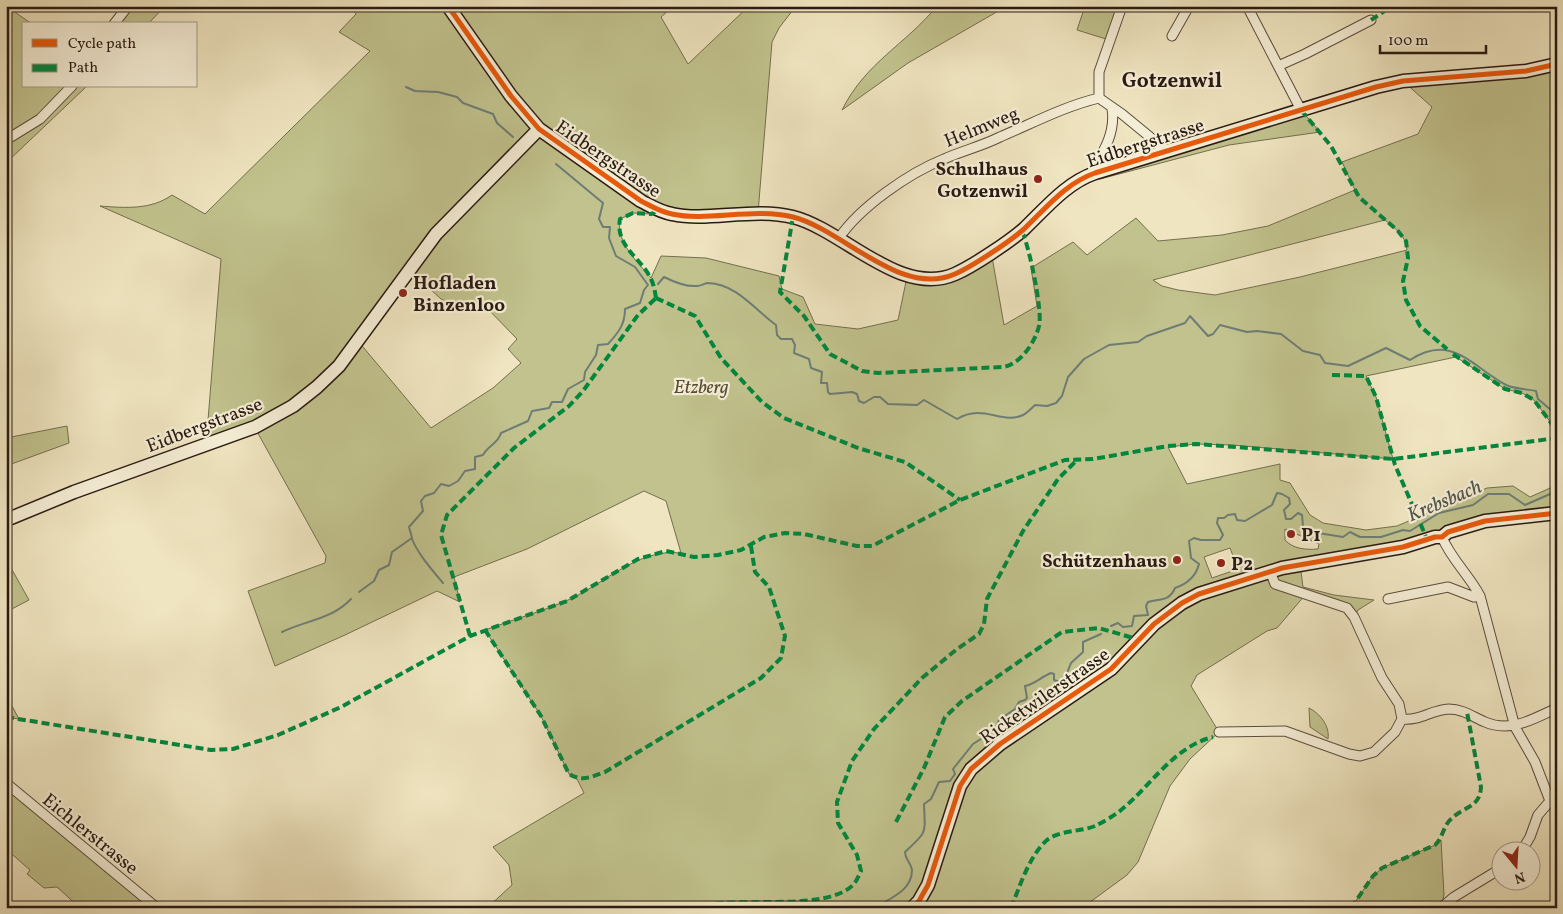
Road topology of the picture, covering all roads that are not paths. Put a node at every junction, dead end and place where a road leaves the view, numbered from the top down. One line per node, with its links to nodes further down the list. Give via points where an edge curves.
1 (128, 6): 7 (street)
2 (448, 6): 15 (street, via 510,96)
3 (1122, 6): 12 (street, via 1099,72)
4 (1190, 6): 8 (street)
5 (1247, 6): 10 (street)
6 (1372, 20): 10 (street)
7 (116, 22)
8 (1172, 36)
9 (1557, 64): 14 (street, Eidbergstrasse, via 1526,72 1403,81)
10 (1278, 66): 14 (street)
11 (70, 88): 16 (street, via 40,119)
12 (1099, 98): 13 (street); 19 (street, Helmweg, via 1079,102 943,159 860,212)
13 (1112, 109): 17 (street); 18 (street, via 1107,144)
14 (1301, 110): 17 (street, Eidbergstrasse)
15 (538, 129): 19 (street, Eidbergstrasse, via 658,210 688,215 758,212 793,217); 21 (street, Eidbergstrasse, via 436,234 338,366 293,406 255,428 74,492)
16 (6, 140)
17 (1166, 151): 18 (street, Eidbergstrasse)
18 (1090, 175): 19 (street, Eidbergstrasse, via 1065,190 1022,230 963,270 946,277 907,277)
19 (839, 238)
20 (1557, 513): 22 (street, Ricketwilerstrasse, via 1485,521 1448,532)
21 (6, 520)
22 (1442, 537): 23 (street, Ricketwilerstrasse, via 1386,551); 24 (street)
23 (1270, 571): 27 (street, via 1275,584 1347,608 1398,704); 35 (street, Ricketwilerstrasse, via 1199,594 1182,603 1154,624 1110,669 985,755 960,786 928,885)
24 (1480, 596): 25 (street, via 1474,597 1448,587); 28 (street)
25 (1388, 599)
26 (1557, 708): 28 (street)
27 (1402, 718): 28 (street, via 1415,720 1432,711 1450,709 1467,712 1486,722); 29 (street, via 1395,732 1374,752 1360,756 1285,731)
28 (1515, 726): 31 (street)
29 (1219, 732)
30 (6, 783): 34 (street, Eichlerstrasse)
31 (1553, 801): 32 (street, via 1538,815)
32 (1527, 842)
33 (1490, 875): 36 (street)
34 (157, 908)
35 (912, 908)
36 (1441, 908)

